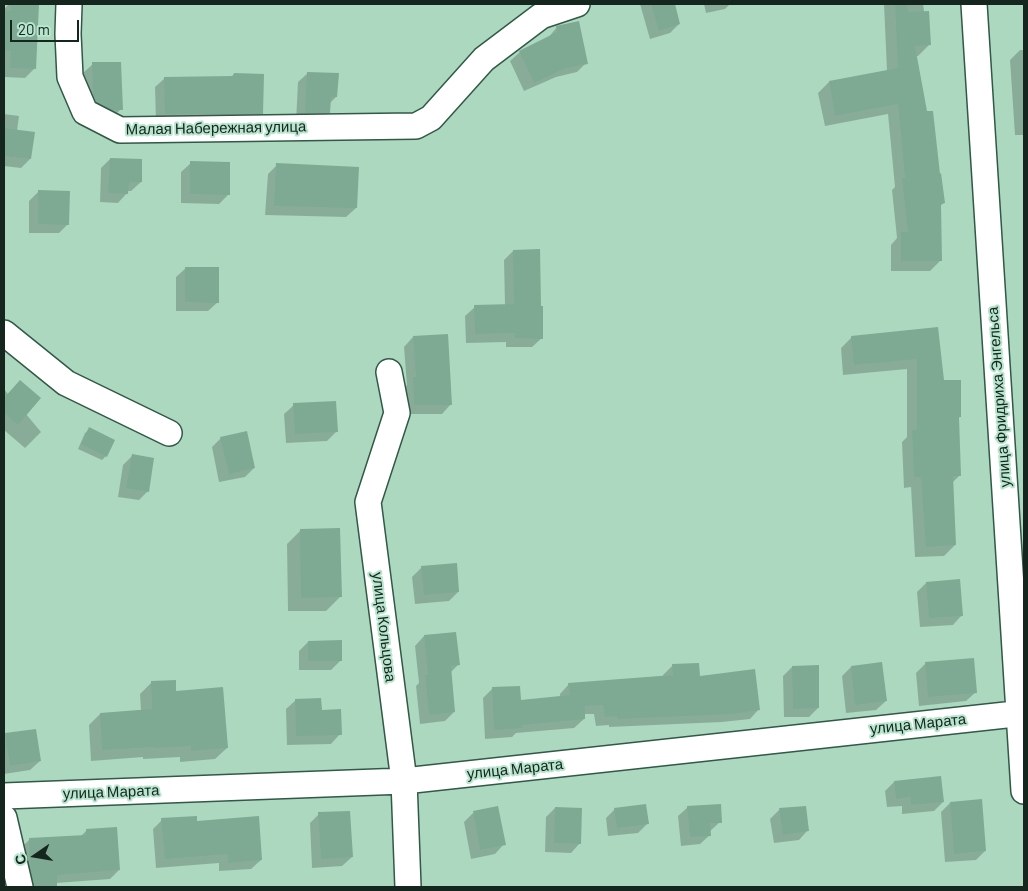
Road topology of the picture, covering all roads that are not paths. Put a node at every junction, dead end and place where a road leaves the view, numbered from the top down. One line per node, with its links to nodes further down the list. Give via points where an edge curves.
1 (69, 4): 2 (street, Малая Набережная улица, via 70,77 85,112 120,130 416,126 432,118 484,59 541,16)
2 (577, 4)
3 (974, 4): 7 (street, улица Фридриха Энгельса)
4 (4, 333): 6 (street, via 66,383)
5 (389, 372): 8 (street, улица Кольцова, via 397,413 368,502)
6 (169, 433)
7 (1022, 713): 8 (street, улица Марата); 9 (street, улица Фридриха Энгельса)
8 (404, 781): 10 (street, улица Марата); 13 (street, улица Кольцова)
9 (1024, 791)
10 (4, 796)
11 (4, 818): 12 (street)
12 (20, 887)
13 (408, 887)

